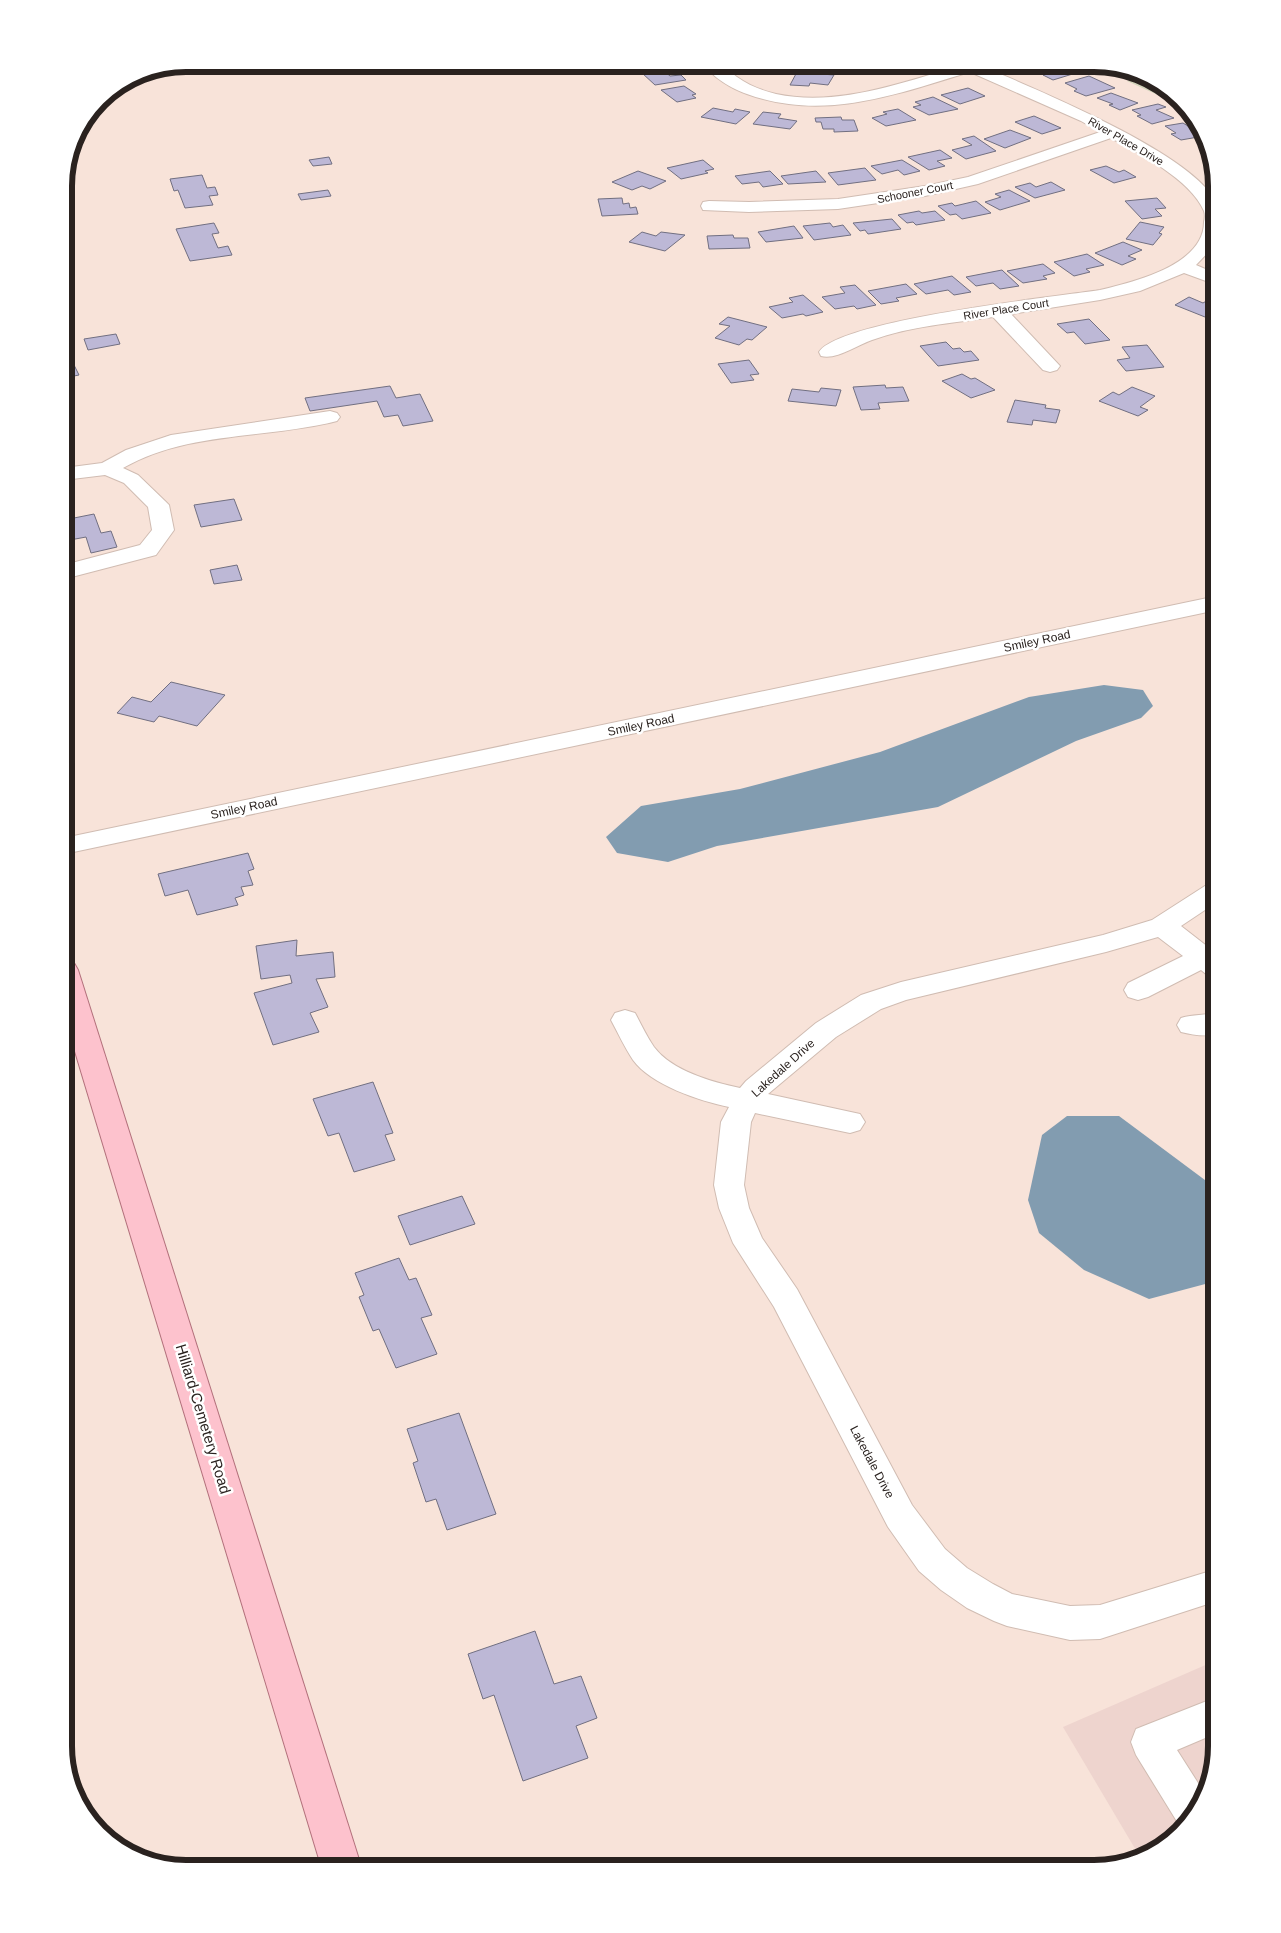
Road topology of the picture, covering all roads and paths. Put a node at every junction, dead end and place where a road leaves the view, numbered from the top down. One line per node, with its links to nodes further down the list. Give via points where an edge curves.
1 (721, 73): 2 (street, via 754,92 778,98 818,101 869,96)
2 (945, 73)
3 (984, 73): 4 (street, River Place Drive)
4 (1114, 132): 5 (street, River Place Drive, via 1178,173); 6 (street, Schooner Court, via 972,181 925,191 838,204)
5 (1208, 203)
6 (709, 206)
7 (1208, 243): 8 (street, River Place Drive)
8 (1184, 267): 9 (street); 10 (street, River Place Court, via 1117,291)
9 (1208, 276)
10 (997, 310): 11 (street, River Place Court, via 880,330); 12 (street)
11 (828, 352)
12 (1050, 366)
13 (330, 417): 14 (street, via 172,441 133,454)
14 (107, 469): 15 (street); 16 (street, via 131,479 158,505 163,530 148,550)
15 (73, 473)
16 (73, 570)
17 (1208, 605): 18 (street, Smiley Road)
18 (73, 844)
19 (1208, 896): 20 (street, Lakedale Drive)
20 (1162, 926): 21 (street); 26 (street, Lakedale Drive, via 871,1002 826,1030 756,1088)
21 (1208, 960)
22 (1208, 963): 23 (street)
23 (1138, 990)
24 (72, 997): 31 (main road, Hilliard-Cemetery Road)
25 (625, 1020): 26 (street, via 644,1054 655,1065 676,1078 722,1096)
26 (747, 1100): 27 (street); 28 (street, Lakedale Drive, via 736,1122 731,1160 729,1185 734,1208 749,1243 786,1298 900,1516 932,1560 980,1596 1007,1609 1070,1623 1100,1622)
27 (850, 1122)
28 (1208, 1588)
29 (1208, 1719): 30 (street, via 1150,1742)
30 (1191, 1807)
31 (339, 1860)

